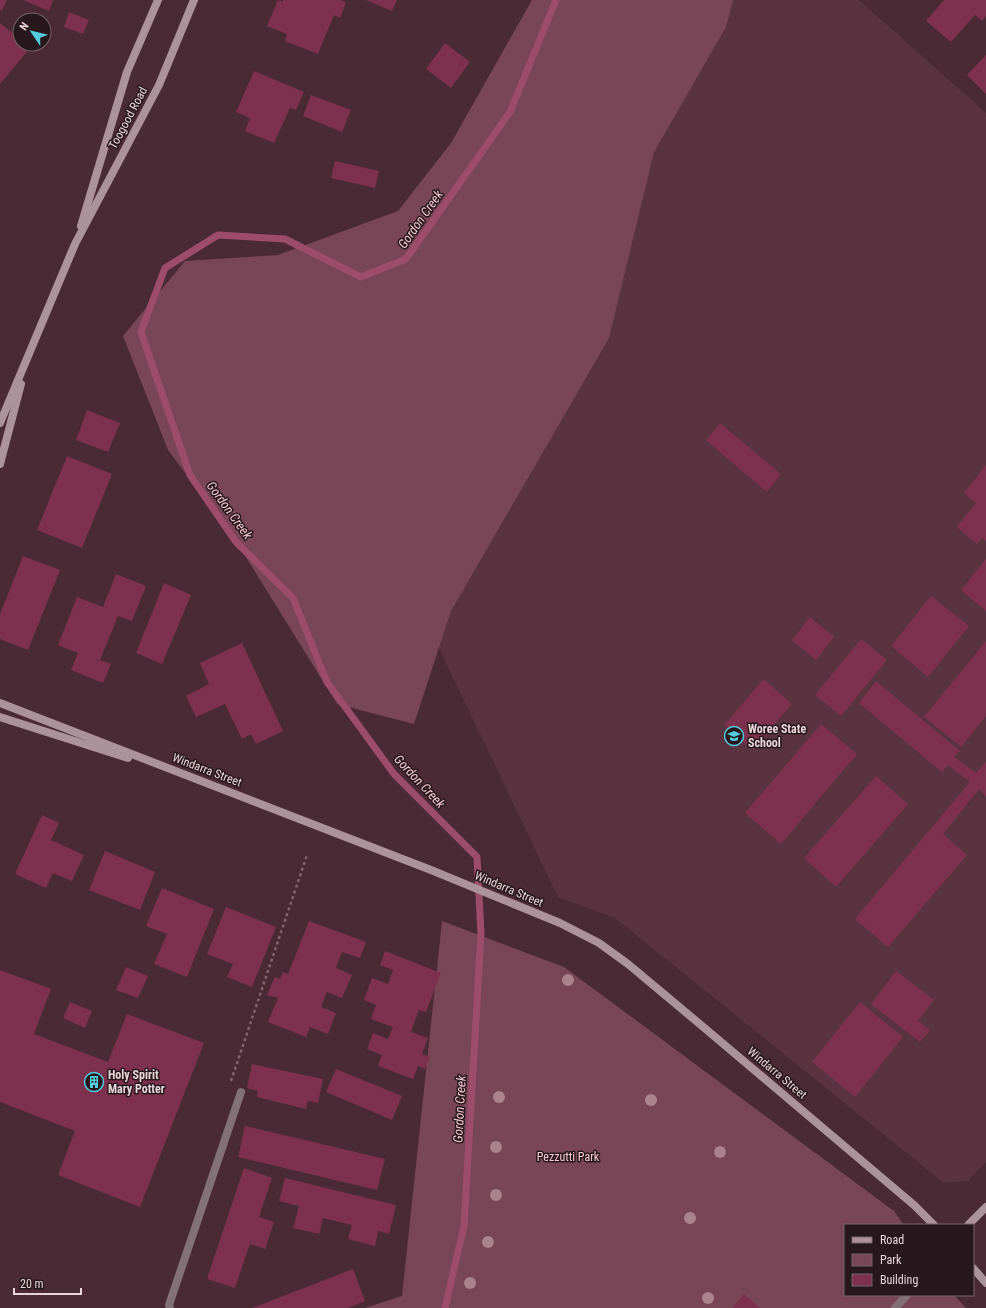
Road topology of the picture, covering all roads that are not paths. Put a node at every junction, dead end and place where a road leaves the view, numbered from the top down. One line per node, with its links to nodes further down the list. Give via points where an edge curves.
1 (158, 0): 3 (street, Toogood Road, via 127,72)
2 (194, 0): 3 (street, Toogood Road, via 159,85)
3 (75, 244): 4 (street, Toogood Road)
4 (29, 354): 5 (street, Toogood Road); 6 (street)
5 (0, 423)
6 (0, 464)
7 (0, 703): 9 (street, Windarra Street)
8 (0, 717): 9 (street)
9 (200, 780): 12 (street, Windarra Street, via 431,870 560,923 598,943 628,964 914,1205)
10 (240, 1092): 17 (lane)
11 (986, 1207): 13 (street)
12 (933, 1224)
13 (969, 1224)
14 (974, 1269): 15 (street)
15 (986, 1283)
16 (906, 1296): 18 (lane)
17 (170, 1308)
18 (895, 1308)

